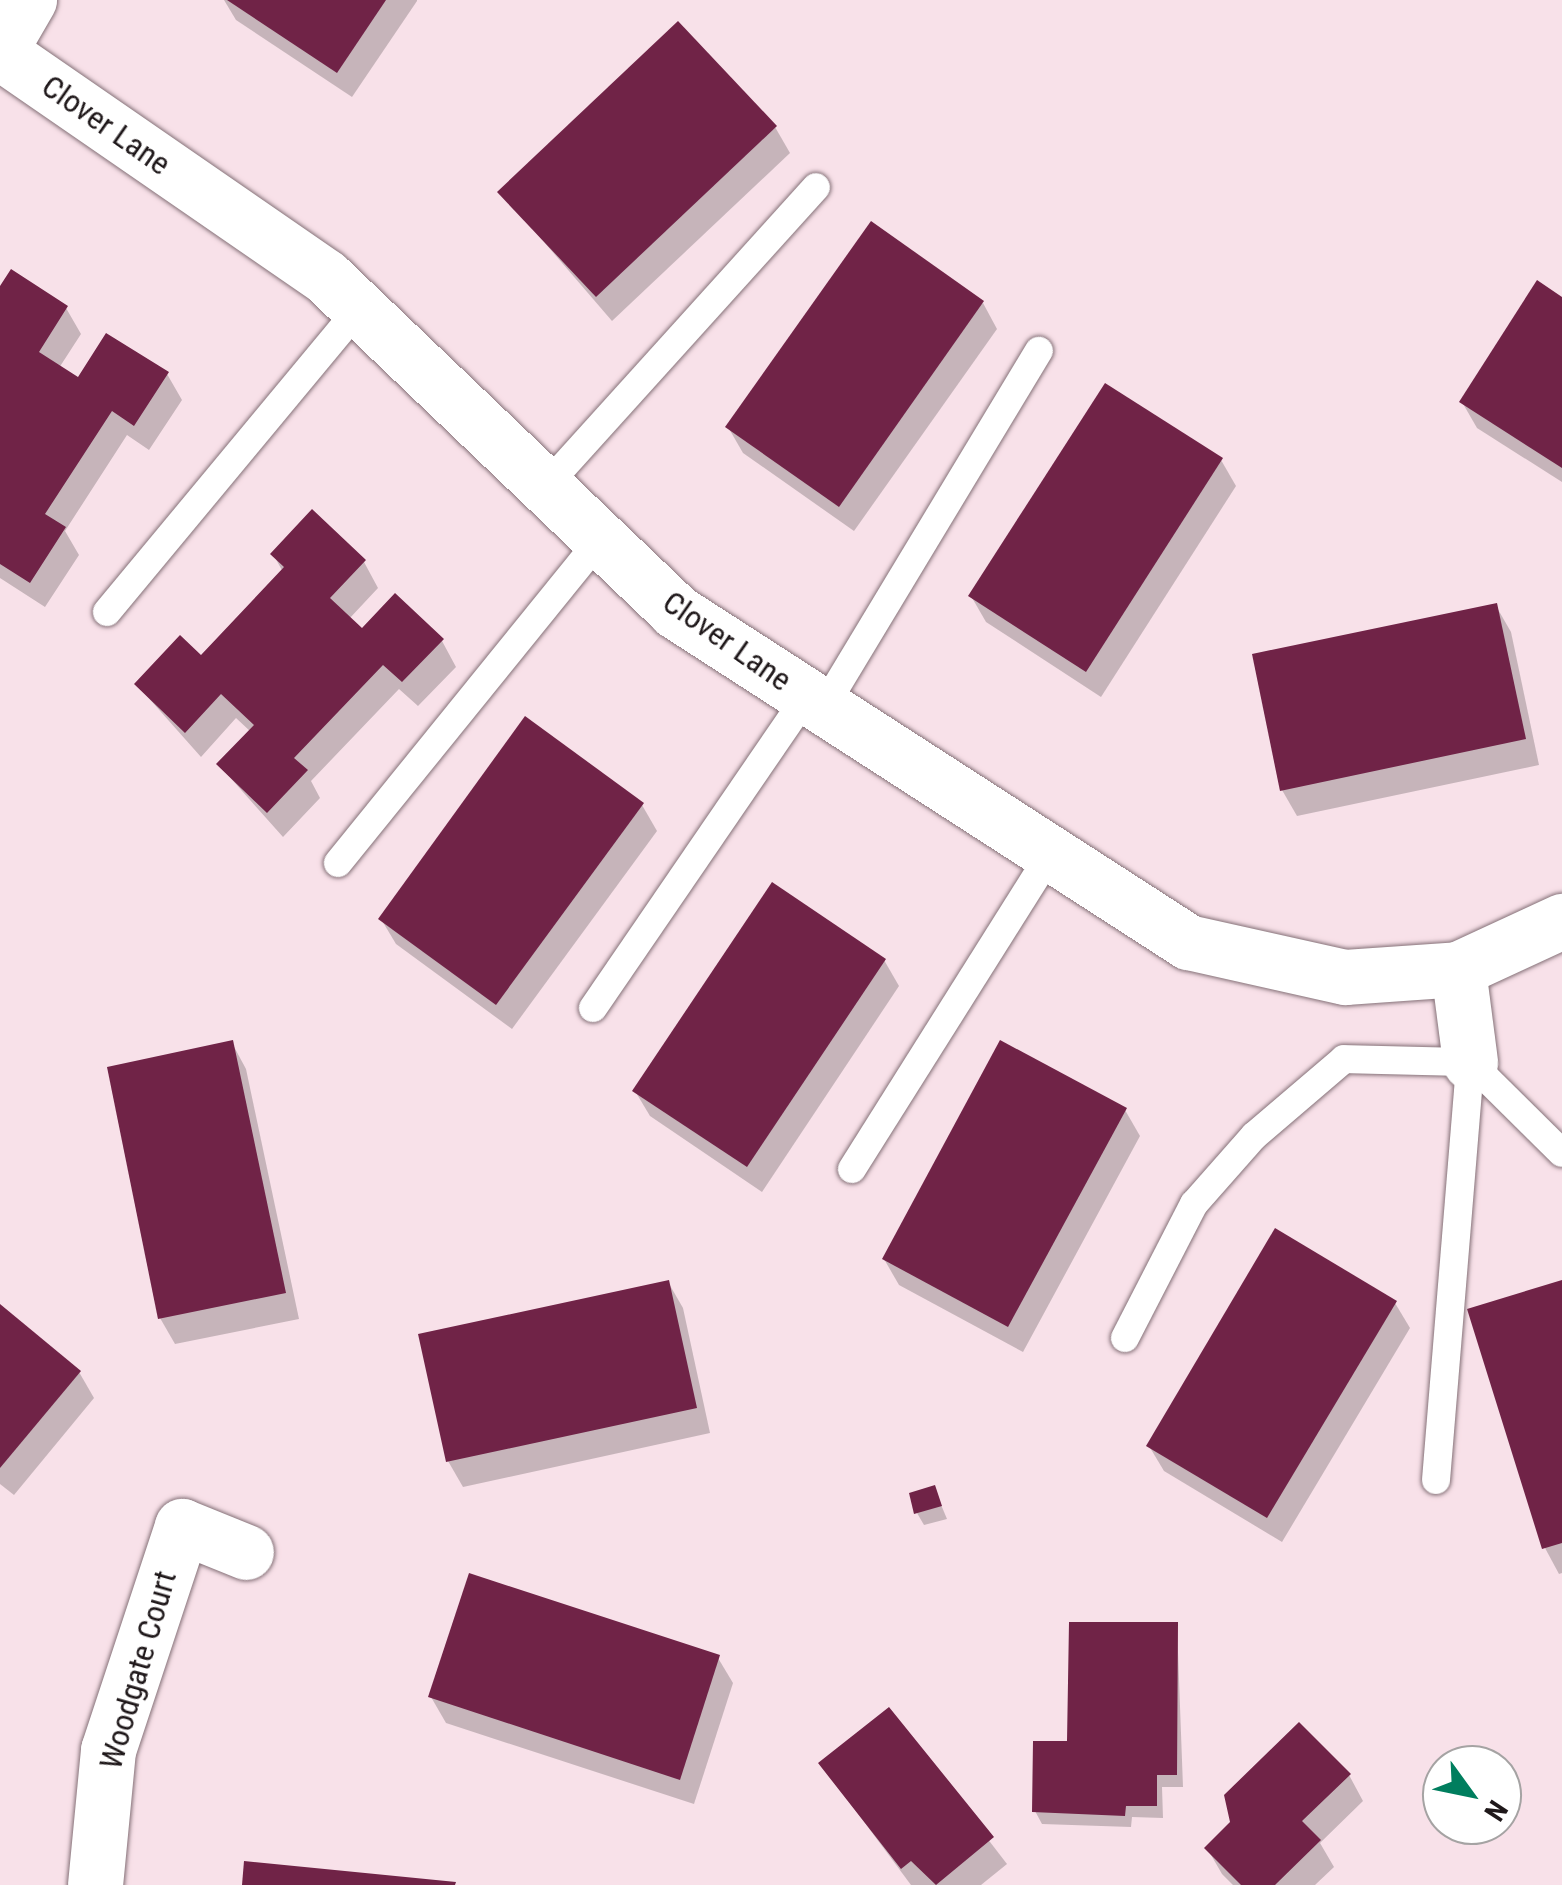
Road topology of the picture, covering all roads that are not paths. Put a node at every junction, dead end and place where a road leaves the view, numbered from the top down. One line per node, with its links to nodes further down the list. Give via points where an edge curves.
1 (29, 0): 2 (street)
2 (0, 51): 4 (street, Clover Lane)
3 (816, 187): 6 (lane)
4 (359, 308): 6 (street, Clover Lane); 8 (lane)
5 (1039, 351): 9 (lane)
6 (545, 487): 7 (street, Clover Lane)
7 (600, 539): 9 (street, Clover Lane, via 675,611); 11 (lane)
8 (106, 612)
9 (815, 701): 10 (street, Clover Lane); 14 (lane)
10 (1051, 853): 13 (street, Clover Lane, via 1188,942 1345,976); 17 (lane)
11 (338, 863)
12 (1562, 921): 13 (street, Clover Lane)
13 (1458, 969): 15 (street)
14 (593, 1008)
15 (1470, 1062): 16 (lane); 18 (lane, via 1344,1059 1254,1136 1194,1204); 19 (lane)
16 (1562, 1153)
17 (852, 1169)
18 (1125, 1338)
19 (1436, 1480)
20 (246, 1552): 21 (street, Woodgate Court, via 182,1526 108,1750)
21 (95, 1885)

